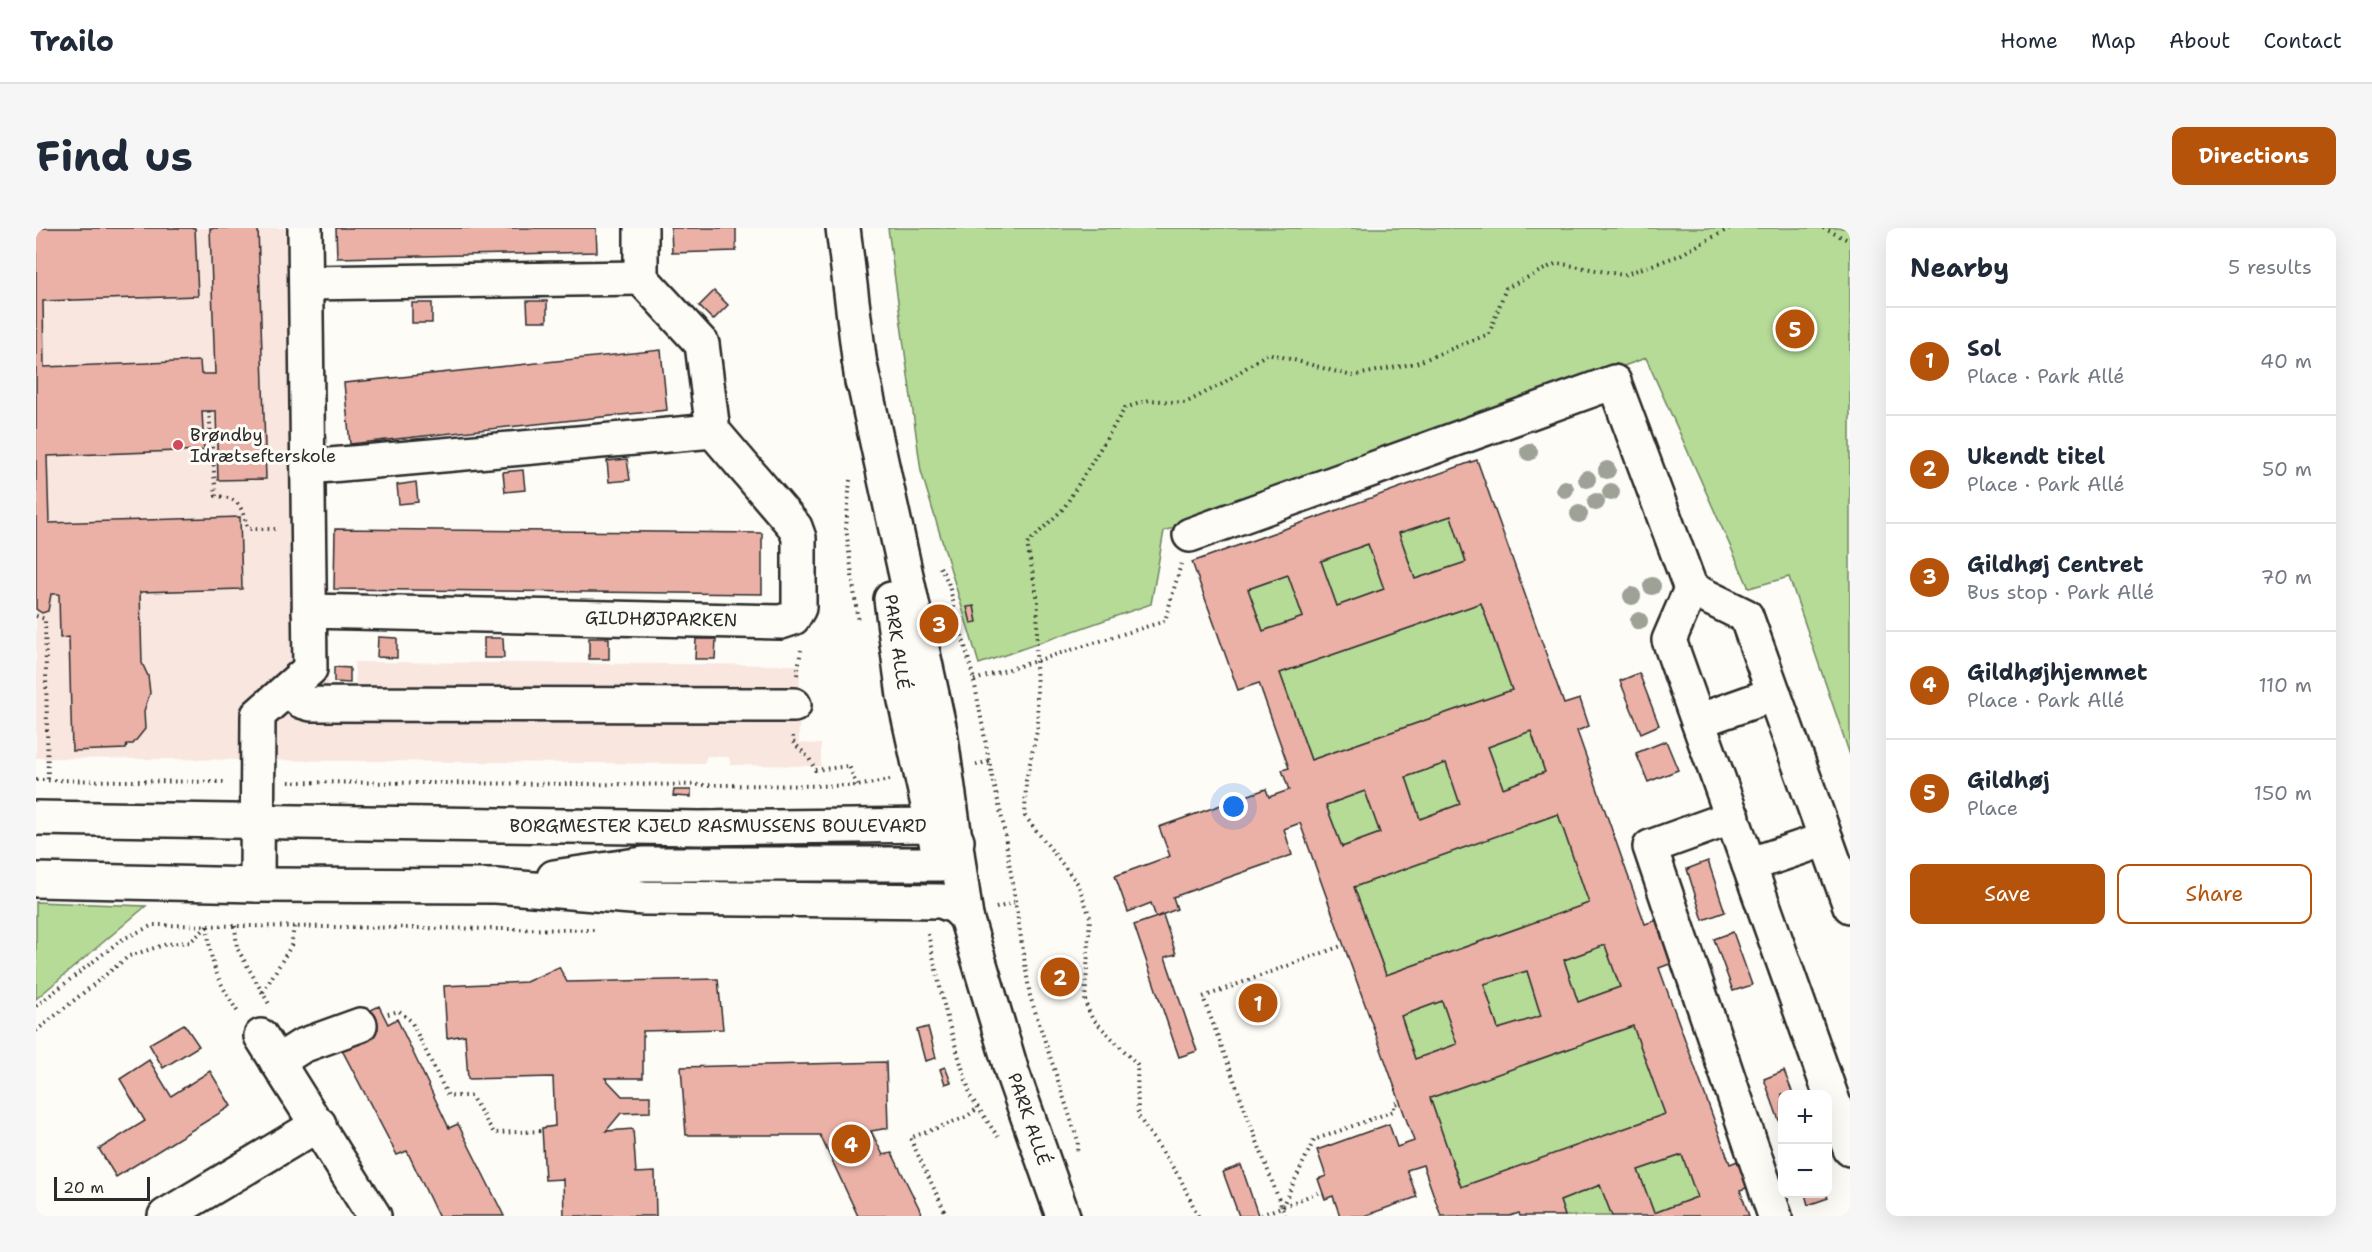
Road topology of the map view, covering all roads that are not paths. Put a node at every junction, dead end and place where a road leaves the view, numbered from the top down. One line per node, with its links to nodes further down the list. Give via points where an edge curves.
1 (305, 228): 5 (street)
2 (641, 228): 4 (street)
3 (843, 228): 19 (street, PARK ALLÉ, via 904,696)
4 (641, 278): 5 (street); 6 (street, via 702,344)
5 (306, 283): 7 (street)
6 (713, 431): 7 (street); 10 (street, GILDHØJPARKEN, via 797,532 799,608 793,618 781,622)
7 (308, 467): 10 (street)
8 (1190, 535): 9 (street, via 1614,382)
9 (1691, 589): 12 (street, via 1746,616); 14 (street, via 1669,640)
10 (309, 611): 11 (street, via 310,669)
11 (289, 688): 13 (street, via 301,701 311,704); 17 (street, via 258,715)
12 (1774, 694): 14 (street); 18 (street)
13 (794, 705)
14 (1698, 721): 16 (street)
15 (36, 818): 17 (street, BORGMESTER KJELD RASMUSSENS BOULEVARD)
16 (1732, 818): 20 (street); 33 (street, via 1650,847)
17 (258, 823): 19 (street, BORGMESTER KJELD RASMUSSENS BOULEVARD, via 700,828); 22 (street)
18 (1826, 839): 20 (street); 24 (street)
19 (943, 843): 23 (street, via 643,864); 25 (street, PARK ALLÉ)
20 (1749, 865): 27 (street)
21 (36, 880): 22 (street)
22 (257, 885): 23 (street)
23 (496, 886): 25 (street, via 644,898 940,901)
24 (1850, 906)
25 (966, 917): 32 (street, PARK ALLÉ, via 1012,1072)
26 (360, 1025): 28 (street, via 302,1046 269,1049)
27 (1840, 1092): 29 (street)
28 (318, 1124): 30 (street); 31 (street)
29 (1850, 1149)
30 (165, 1216)
31 (374, 1216)
32 (1063, 1216)
33 (1775, 1216)

